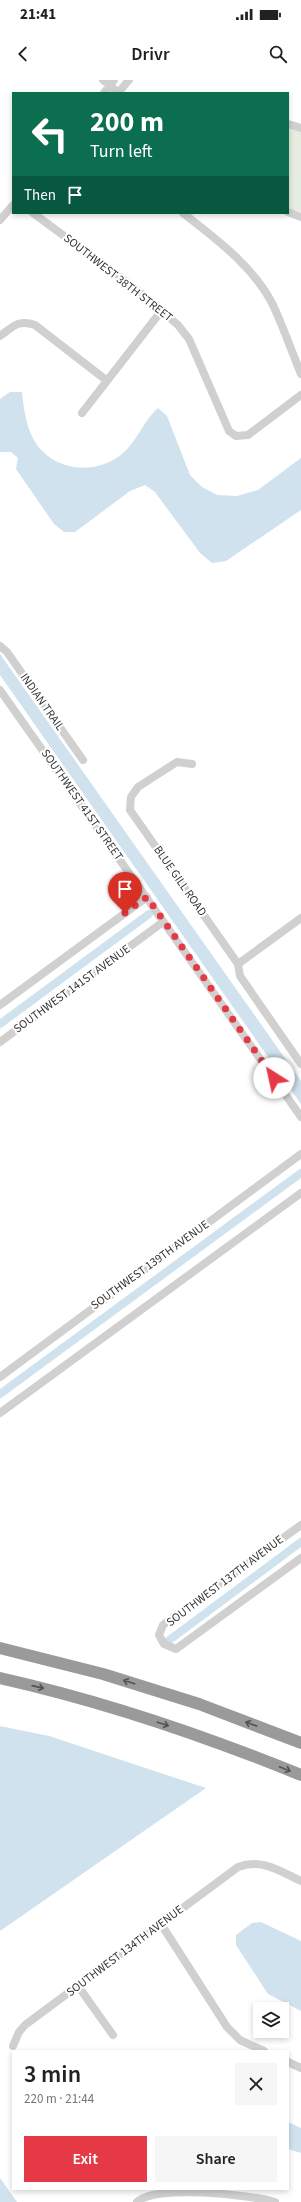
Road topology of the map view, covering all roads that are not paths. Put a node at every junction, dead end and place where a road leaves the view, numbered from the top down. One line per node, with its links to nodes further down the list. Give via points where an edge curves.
1 (103, 80): 3 (street)
2 (129, 80): 6 (street)
3 (112, 83): 4 (street); 5 (street)
4 (105, 92)
5 (117, 92)
6 (119, 92)
7 (289, 124): 8 (street)
8 (301, 128)
9 (12, 206): 14 (street)
10 (289, 212): 13 (street)
11 (34, 214): 15 (street, SOUTHWEST 38TH STREET)
12 (184, 214): 17 (street, via 239,259 256,280 272,303)
13 (301, 217)
14 (0, 220)
15 (162, 310): 18 (street); 19 (street, SOUTHWEST 38TH STREET, via 189,339 224,422 229,431 236,436 248,435)
16 (0, 336): 18 (street, via 16,324 26,322 35,325)
17 (301, 374)
18 (106, 380): 20 (street)
19 (301, 395)
20 (82, 413)
21 (0, 646): 23 (street, INDIAN TRAIL, via 7,652)
22 (0, 690): 25 (street, SOUTHWEST 41ST STREET)
23 (82, 760)
24 (192, 764): 28 (street, BLUE GILL ROAD, via 177,762 138,787 131,797 130,810)
25 (147, 897): 27 (street, SOUTHWEST 41ST STREET); 29 (street)
26 (301, 918): 28 (street)
27 (163, 922): 30 (street, SOUTHWEST 141ST AVENUE); 32 (street, SOUTHWEST 41ST STREET)
28 (238, 964): 31 (street, BLUE GILL ROAD, via 240,976)
29 (0, 1005)
30 (0, 1042)
31 (301, 1064)
32 (301, 1116)
33 (301, 1154): 35 (street, SOUTHWEST 139TH AVENUE)
34 (301, 1193): 36 (street)
35 (0, 1377)
36 (0, 1413)
37 (301, 1525): 38 (street, SOUTHWEST 137TH AVENUE, via 163,1625 159,1635 164,1644 176,1649)
38 (301, 1558)
39 (0, 1648): 41 (highway, one-way to 39, via 199,1704 103,1674)
40 (0, 1678): 42 (highway, one-way to 42, via 132,1713 224,1744)
41 (301, 1743)
42 (301, 1775)
43 (301, 1881): 44 (street, SOUTHWEST 134TH AVENUE, via 264,1864 245,1864)
44 (161, 1924): 45 (street, SOUTHWEST 134TH AVENUE); 48 (street, via 227,2027 240,2040)
45 (78, 1986): 46 (street); 47 (street, SOUTHWEST 134TH AVENUE, via 25,2025)
46 (113, 2035)
47 (13, 2046)
48 (262, 2050)
49 (289, 2062): 50 (street)
50 (301, 2068)
51 (137, 2202): 52 (street, via 157,2194 208,2192 259,2197)
52 (275, 2202)

